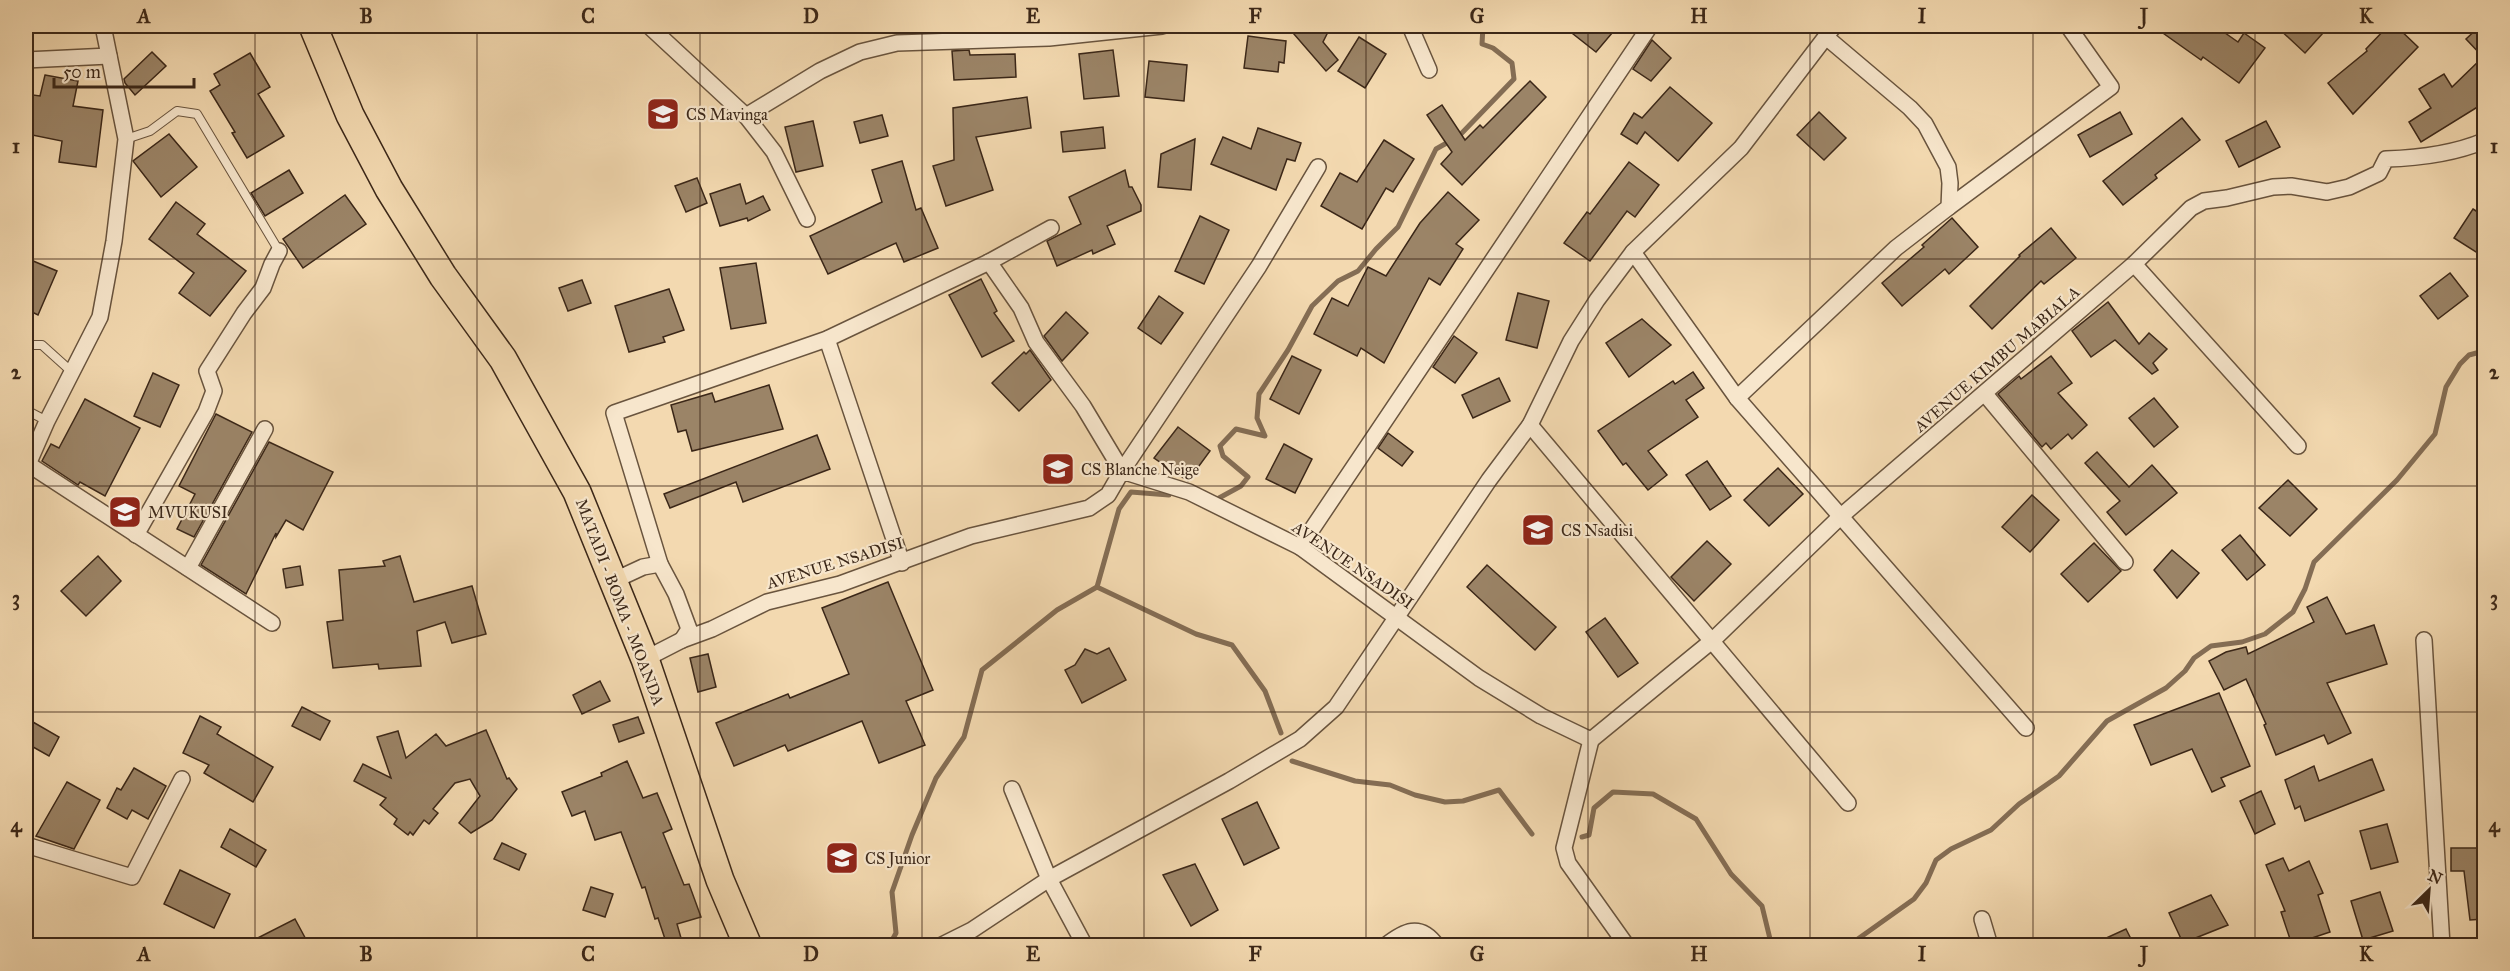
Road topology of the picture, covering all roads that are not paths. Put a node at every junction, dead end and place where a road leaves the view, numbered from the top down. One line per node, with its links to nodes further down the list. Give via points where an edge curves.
1 (103, 26): 9 (street)
2 (313, 26): 42 (highway, MATADI - BOMA - MOANDA, via 350,115 388,189 443,276 503,359 578,492)
3 (649, 26): 12 (street)
4 (1162, 26): 12 (street, via 1049,38 897,43 860,52 820,71)
5 (1410, 26): 11 (street)
6 (1650, 26): 37 (street)
7 (2068, 26): 16 (street, via 2111,87)
8 (1830, 31): 16 (street, via 1925,124 1948,167); 20 (street, via 1741,148)
9 (109, 56): 10 (street); 13 (street)
10 (26, 60)
11 (1429, 70)
12 (746, 116): 17 (street, via 774,152)
13 (126, 139): 19 (lane, via 150,131 177,111 197,114); 25 (street, via 100,317)
14 (2484, 141): 22 (street, AVENUE KIMBU MABIALA, via 2466,149 2417,158 2386,159 2379,173 2327,192 2273,187 2204,201 2191,208)
15 (1318, 167): 34 (street, via 1259,266)
16 (1949, 207): 27 (street, via 1896,248)
17 (807, 219)
18 (1051, 228): 21 (street)
19 (279, 251): 36 (street, via 264,288 207,371 214,391 206,412)
20 (1633, 252): 27 (street); 30 (street, via 1571,341)
21 (989, 262): 23 (street); 34 (street, via 1021,308 1036,342 1083,406)
22 (2134, 264): 26 (street, AVENUE KIMBU MABIALA); 32 (street)
23 (827, 339): 39 (street); 40 (street, via 614,413)
24 (26, 345): 25 (lane, via 42,345)
25 (72, 372): 29 (street)
26 (1985, 394): 35 (street, AVENUE KIMBU MABIALA); 38 (street)
27 (1737, 398): 35 (street)
28 (26, 410): 29 (lane)
29 (47, 421): 33 (street)
30 (1530, 425): 43 (street); 46 (street)
31 (265, 429): 41 (street)
32 (2298, 446)
33 (27, 466): 36 (street)
34 (1122, 471): 37 (street, AVENUE NSADISI, via 1188,492); 39 (street, AVENUE NSADISI, via 1108,495 1089,508 971,536)
35 (1840, 517): 46 (street, AVENUE KIMBU MABIALA); 49 (street)
36 (136, 535): 41 (street)
37 (1300, 547): 43 (street, AVENUE NSADISI)
38 (2125, 562)
39 (902, 563): 45 (street, AVENUE NSADISI, via 767,602)
40 (660, 564): 42 (street); 45 (street, via 689,629)
41 (188, 568): 44 (street)
42 (615, 580): 48 (highway, MATADI - BOMA - MOANDA)
43 (1398, 617): 50 (street, AVENUE NSADISI, via 1479,678 1541,716); 55 (street, via 1336,707 1300,739)
44 (272, 623)
45 (682, 640): 48 (street, AVENUE NSADISI)
46 (1713, 640): 50 (street, AVENUE KIMBU MABIALA); 53 (street)
47 (2424, 640): 64 (street)
48 (645, 659): 57 (highway, MATADI - BOMA - MOANDA, via 720,880)
49 (2026, 728)
50 (1591, 740): 62 (street, via 1564,848 1568,863)
51 (182, 779): 54 (street, via 132,877)
52 (1012, 789): 55 (street)
53 (1848, 803)
54 (26, 845)
55 (1049, 879): 58 (street, via 972,930); 59 (street)
56 (1982, 919): 63 (street)
57 (748, 945)
58 (940, 945)
59 (1085, 945)
60 (1385, 945): 61 (street, via 1401,933 1417,931 1429,935)
61 (1437, 945)
62 (1627, 945)
63 (1990, 945)
64 (2440, 945)

